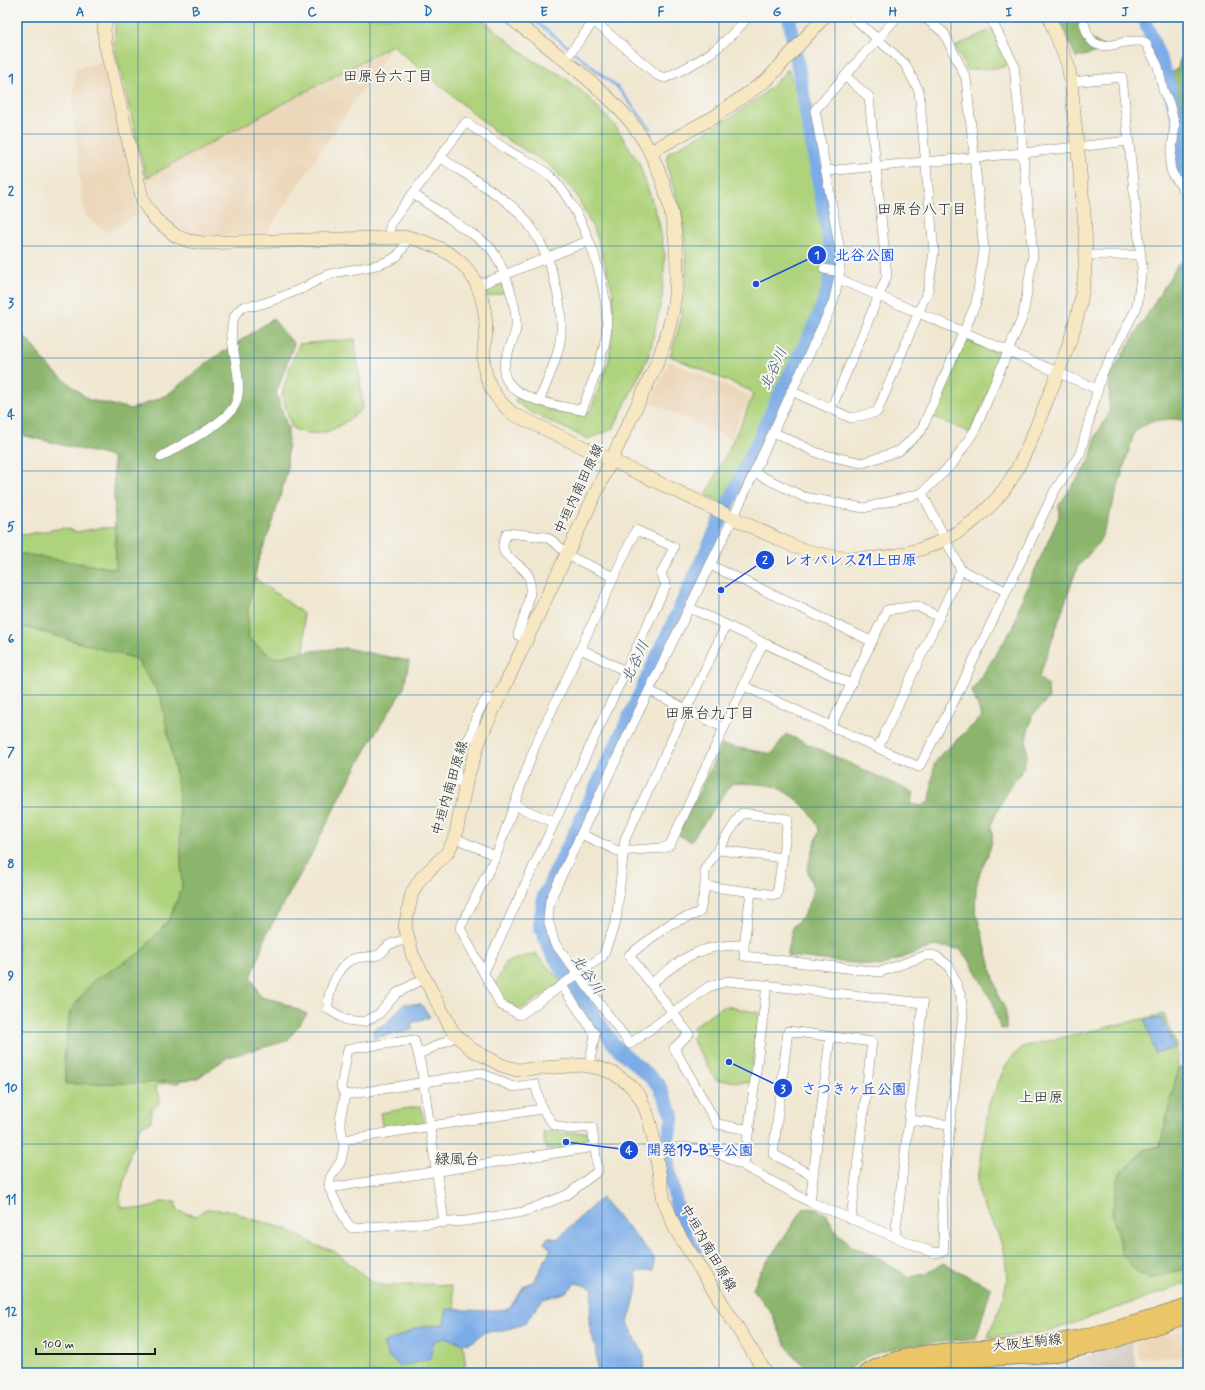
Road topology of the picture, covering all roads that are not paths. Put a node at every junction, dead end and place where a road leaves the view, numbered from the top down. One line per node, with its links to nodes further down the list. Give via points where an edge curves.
1 (107, 17): 28 (main road, via 104,43 143,202 165,229 176,236 203,244)
2 (509, 17): 12 (main road, 中垣内南田原線)
3 (748, 17): 12 (street, via 730,38 698,62 665,78 657,76 594,21)
4 (824, 17): 17 (main road, via 768,79 714,117)
5 (852, 17): 11 (street)
6 (897, 17): 11 (street)
7 (924, 17): 19 (street, via 944,33 966,78)
8 (990, 17): 18 (street, via 1014,64)
9 (1049, 17): 14 (main road, via 1068,65)
10 (1084, 17): 25 (street, via 1088,35 1100,45 1105,47 1139,40 1146,42 1152,52 1174,124 1170,165 1172,173)
11 (877, 39): 13 (street); 21 (street, via 905,64 919,92)
12 (565, 60): 17 (main road, 中垣内南田原線, via 604,93 629,121)
13 (845, 76): 22 (street, via 869,97); 23 (street, via 815,110)
14 (1071, 82): 15 (street, via 1122,77); 16 (main road)
15 (1129, 141): 16 (street); 32 (street)
16 (1077, 146): 18 (street); 31 (main road)
17 (650, 152): 49 (main road, 中垣内南田原線, via 664,186 673,219 677,250 676,281 670,323 658,360)
18 (1023, 153): 19 (street); 41 (street, via 1033,255 1023,316)
19 (974, 157): 21 (street); 40 (street, via 984,250 976,303)
20 (440, 158): 24 (street); 30 (street, via 466,122 548,174 566,194); 33 (street, via 512,206 534,231)
21 (926, 162): 22 (street); 39 (street, via 934,252 928,290)
22 (876, 166): 23 (street); 38 (street, via 887,276)
23 (826, 171): 35 (street, via 840,251)
24 (413, 194): 28 (street, via 391,223); 36 (street, via 485,242 492,250)
25 (1188, 196)
26 (1188, 214): 27 (street)
27 (1188, 226)
28 (388, 237): 29 (main road)
29 (408, 238): 37 (main road, via 445,250 470,272); 48 (street, via 399,255 388,261 327,275 304,288 243,307 236,314 232,324 240,390 234,407 224,419)
30 (588, 241): 33 (street); 45 (street, via 605,295 606,334 600,361 582,410)
31 (1086, 255): 32 (street); 42 (main road, via 1077,320)
32 (1141, 255): 43 (street, via 1137,307 1102,374)
33 (547, 258): 36 (street); 45 (street, via 560,302 561,334 559,349)
34 (824, 269): 35 (street)
35 (839, 274): 38 (street); 44 (street, via 833,303)
36 (504, 275): 37 (street); 45 (street, via 515,311 516,327 504,369 506,378 524,395)
37 (478, 286): 49 (main road, via 485,317 484,369 490,388 500,403 513,414)
38 (879, 297): 39 (street); 46 (street)
39 (918, 314): 40 (street); 46 (street, via 877,412 851,418)
40 (963, 332): 41 (street); 47 (street, via 921,431 899,451 862,463 820,454)
41 (1009, 351): 42 (street); 51 (street, via 975,430 953,463)
42 (1059, 373): 43 (street); 53 (main road, via 1016,472 980,516)
43 (1097, 389): 58 (street, via 1080,454 1055,490)
44 (791, 391): 46 (street); 47 (street)
45 (539, 401)
46 (831, 409)
47 (773, 432): 50 (street)
48 (161, 457)
49 (610, 461): 52 (main road); 54 (main road, 中垣内南田原線)
50 (754, 473): 51 (street, via 804,497 864,508); 52 (street)
51 (922, 493): 53 (street)
52 (731, 517): 53 (main road, via 795,547 848,559 881,559 903,555); 55 (street)
53 (945, 540): 56 (street)
54 (566, 554): 57 (street); 59 (street, via 546,537 507,533 503,545 504,552 527,572 530,580); 60 (main road, 中垣内南田原線)
55 (710, 565): 61 (street); 65 (street)
56 (961, 570): 58 (street); 62 (street)
57 (614, 577): 67 (street); 68 (street, via 636,530 674,547 661,574 666,584)
58 (1006, 591): 75 (street, via 953,703 919,767)
59 (529, 597): 60 (street); 64 (street, via 518,635)
60 (544, 601): 64 (main road, 中垣内南田原線)
61 (690, 608): 63 (street); 71 (street)
62 (939, 617): 65 (street, via 916,606 888,610); 75 (street)
63 (726, 626): 66 (street); 72 (street)
64 (526, 640): 79 (main road, 中垣内南田原線, via 476,750)
65 (871, 641): 69 (street)
66 (764, 643): 69 (street); 70 (street)
67 (581, 648): 68 (street); 76 (street, via 535,746)
68 (625, 671): 77 (street)
69 (851, 684): 73 (street)
70 (744, 686): 73 (street); 74 (street)
71 (650, 691): 72 (street); 78 (street)
72 (687, 709): 74 (street); 81 (street, via 625,839)
73 (831, 726): 75 (street)
74 (724, 728): 81 (street, via 670,845 663,848)
75 (878, 748)
76 (514, 805): 77 (street); 82 (street)
77 (553, 822): 88 (street)
78 (581, 834): 81 (street); 89 (street, via 550,900 548,918 554,942)
79 (454, 838): 82 (street); 86 (main road, 中垣内南田原線, via 447,853 421,878 412,893 405,926)
80 (719, 850): 83 (street); 83 (street, via 742,813 788,819); 84 (street, via 705,869)
81 (623, 851): 89 (street, via 616,921 603,956)
82 (496, 856): 88 (street, via 460,928)
83 (783, 858): 85 (street, via 777,895)
84 (705, 886): 85 (street); 91 (street, via 700,912 670,924 629,955)
85 (751, 892): 87 (street)
86 (407, 939): 90 (main road, 中垣内南田原線); 90 (street, via 390,944 378,955 353,960 347,964 340,971 330,992 328,1009 346,1020 364,1022 379,1014 397,993)
87 (744, 945): 91 (street, via 723,945 699,951 681,960); 103 (street, via 744,956 880,972 927,955 943,960 949,966 963,1006)
88 (484, 972): 92 (street, via 500,1004 520,1015)
89 (577, 975): 92 (street); 94 (street, via 630,1044)
90 (425, 978): 95 (main road, 中垣内南田原線, via 444,1018)
91 (652, 983): 94 (street)
92 (562, 985): 98 (street, via 595,1034)
93 (767, 985): 94 (street, via 741,981 718,983 708,987); 102 (street, via 923,1003); 105 (street)
94 (674, 1013): 105 (street, via 689,1034 674,1048 717,1124)
95 (457, 1036): 97 (street); 98 (main road, 中垣内南田原線, via 486,1058 517,1070)
96 (830, 1037): 111 (street); 111 (street, via 788,1031 783,1064 773,1154); 114 (street, via 872,1042)
97 (419, 1054): 99 (street); 100 (street, via 414,1040 348,1049 341,1087)
98 (589, 1066): 108 (main road, 中垣内南田原線, via 613,1073 629,1084 640,1097)
99 (424, 1081): 100 (street); 101 (street, via 481,1073 513,1087 536,1084); 104 (street)
100 (345, 1095): 106 (street, via 340,1120)
101 (542, 1109): 104 (street); 107 (street, via 554,1125 570,1129 592,1127)
102 (910, 1120): 103 (street); 116 (street)
103 (950, 1125): 116 (street, via 942,1195 944,1251 934,1253)
104 (430, 1126): 106 (street); 110 (street)
105 (750, 1130): 109 (street)
106 (344, 1140): 112 (street, via 341,1162 330,1178)
107 (594, 1147): 110 (street); 115 (street, via 598,1171 567,1195 524,1212)
108 (656, 1150): 109 (street, via 683,1147 713,1151); 120 (main road, 中垣内南田原線, via 664,1201 676,1230)
109 (744, 1166): 113 (street)
110 (436, 1171): 112 (street); 115 (street)
111 (813, 1176): 113 (street)
112 (329, 1188): 115 (street, via 352,1228)
113 (810, 1202): 114 (street)
114 (851, 1219): 116 (street)
115 (444, 1222)
116 (895, 1237)
117 (1188, 1306): 119 (main road, 大阪生駒線, via 1108,1331)
118 (1188, 1316): 119 (main road, 大阪生駒線, via 1110,1342 1052,1355)
119 (996, 1352): 121 (main road, 大阪生駒線, via 896,1359 874,1367); 122 (main road, 大阪生駒線, via 918,1363)
120 (766, 1373)
121 (866, 1373)
122 (887, 1373)

